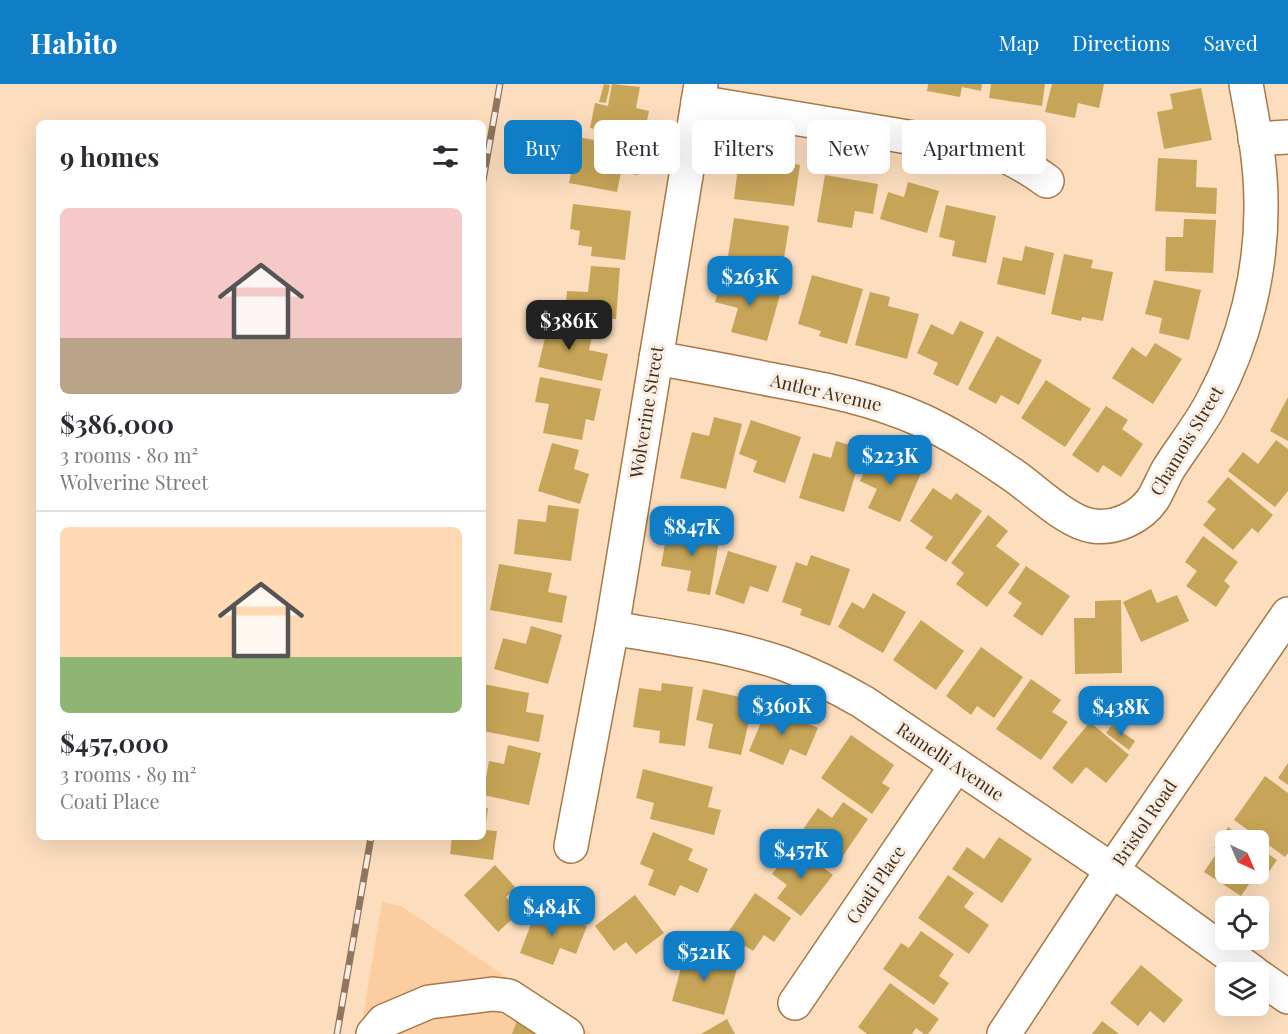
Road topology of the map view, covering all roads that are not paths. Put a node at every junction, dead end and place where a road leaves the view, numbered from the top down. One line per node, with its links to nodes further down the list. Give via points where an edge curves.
1 (1246, 84): 4 (street, Chamois Street)
2 (699, 93): 5 (street, via 992,151 1011,157); 6 (street, Wolverine Street)
3 (1288, 137): 4 (street)
4 (1255, 139): 7 (street, Chamois Street, via 1261,202 1258,255 1248,311 1227,371 1211,404 1148,504 1122,523)
5 (1047, 181)
6 (656, 358): 7 (street, Antler Avenue, via 879,404 938,428 1083,524); 9 (street, Wolverine Street)
7 (1108, 526)
8 (1288, 614): 12 (street, Bristol Road)
9 (612, 628): 10 (street, Ramelli Avenue, via 755,656 807,673 862,702); 11 (street, Wolverine Street)
10 (956, 766): 12 (street, Ramelli Avenue); 16 (street, Coati Place)
11 (571, 846)
12 (1112, 870): 13 (street, Ramelli Avenue); 19 (street, Bristol Road)
13 (1239, 962)
14 (1269, 984): 15 (street)
15 (1288, 997)
16 (795, 1003)
17 (373, 1034): 18 (street, via 384,1021 429,1002 493,994 509,996)
18 (567, 1034)
19 (1004, 1034)

